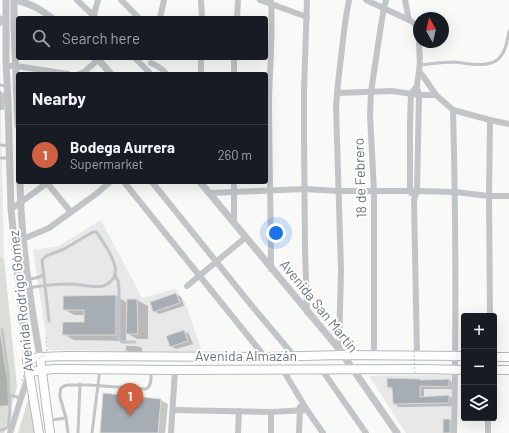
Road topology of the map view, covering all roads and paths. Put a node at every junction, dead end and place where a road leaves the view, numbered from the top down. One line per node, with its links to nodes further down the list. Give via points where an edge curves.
1 (6, 0): 35 (street, Avenida Rodrigo Gómez)
2 (14, 0): 17 (street, via 31,4); 36 (street)
3 (77, 0): 18 (street)
4 (98, 0): 19 (street)
5 (121, 0): 20 (street)
6 (202, 0): 22 (street)
7 (238, 0): 23 (street)
8 (260, 0): 15 (street)
9 (307, 0): 24 (street)
10 (349, 0): 50 (street)
11 (366, 0): 16 (street)
12 (386, 0): 16 (street, 18 de Febrero)
13 (405, 0): 25 (street)
14 (162, 1): 21 (street)
15 (271, 2): 24 (street); 72 (street)
16 (384, 8): 25 (street); 49 (street, 18 de Febrero)
17 (50, 16)
18 (93, 16)
19 (94, 16)
20 (137, 16)
21 (160, 16)
22 (202, 16)
23 (237, 16)
24 (307, 17): 71 (street, via 304,98)
25 (409, 20): 26 (street)
26 (413, 23)
27 (509, 31): 37 (lane, via 505,50 493,62 454,62)
28 (419, 48): 37 (street)
29 (97, 60): 40 (street)
30 (99, 60): 41 (street)
31 (137, 60): 42 (street)
32 (152, 60): 43 (street); 44 (street)
33 (201, 60): 45 (street)
34 (234, 60): 46 (street)
35 (3, 66): 36 (street); 47 (street, Avenida Rodrigo Gómez)
36 (16, 66): 38 (street); 39 (street)
37 (419, 68): 48 (street); 53 (street)
38 (16, 72)
39 (55, 72)
40 (84, 72)
41 (109, 72)
42 (148, 72)
43 (149, 72)
44 (165, 72)
45 (201, 72)
46 (234, 72)
47 (4, 86): 54 (street, Avenida Rodrigo Gómez)
48 (416, 87): 51 (street); 52 (street)
49 (372, 92): 50 (street); 51 (street, via 392,91); 74 (street, 18 de Febrero, via 370,115)
50 (337, 93): 73 (street)
51 (411, 94): 52 (street); 75 (street)
52 (419, 95): 53 (street); 76 (street)
53 (436, 95): 56 (street)
54 (8, 105): 55 (street); 60 (street, Avenida Rodrigo Gómez)
55 (16, 105)
56 (453, 110): 57 (street); 78 (street)
57 (490, 120): 58 (street); 80 (street)
58 (509, 124)
59 (0, 145): 60 (lane)
60 (9, 146): 62 (street, Avenida Rodrigo Gómez)
61 (0, 158): 62 (lane)
62 (10, 158): 84 (street, Avenida Rodrigo Gómez)
63 (20, 184): 83 (street, Avenida Rodrigo Gómez)
64 (45, 184): 83 (street)
65 (49, 184): 85 (street)
66 (107, 184): 85 (street)
67 (126, 184): 93 (street)
68 (154, 184): 89 (street)
69 (202, 184): 79 (street, Avenida San Martín)
70 (234, 184): 77 (street)
71 (305, 189): 72 (street); 73 (street); 98 (street)
72 (270, 190): 77 (street); 90 (street)
73 (338, 191): 74 (street); 104 (street)
74 (374, 191): 75 (street); 107 (street, 18 de Febrero)
75 (410, 191): 76 (street); 82 (street)
76 (417, 191): 78 (street); 82 (street)
77 (234, 192): 79 (street); 86 (street)
78 (455, 192): 80 (street); 108 (street)
79 (209, 193): 86 (street, Avenida San Martín)
80 (489, 196): 81 (street); 99 (street)
81 (509, 196)
82 (414, 200): 105 (street)
83 (20, 203): 84 (street); 88 (street, Avenida Rodrigo Gómez)
84 (11, 209): 113 (street, Avenida Rodrigo Gómez)
85 (71, 212): 88 (street, via 49,228)
86 (234, 223): 87 (street, Avenida San Martín)
87 (246, 237): 89 (street); 90 (street, Avenida San Martín)
88 (23, 239): 94 (street, Avenida Rodrigo Gómez)
89 (216, 262): 93 (street); 106 (street)
90 (271, 269): 98 (street, Avenida San Martín)
91 (44, 275): 92 (lane, via 43,257 96,232 114,262); 94 (lane); 95 (lane)
92 (115, 275): 95 (lane, via 102,286); 103 (lane, via 119,288 119,339 122,342)
93 (199, 276): 96 (street); 109 (street)
94 (28, 279): 97 (street, Avenida Rodrigo Gómez)
95 (45, 285): 97 (lane); 100 (lane)
96 (187, 286)
97 (30, 288): 112 (street, Avenida Rodrigo Gómez)
98 (307, 312): 104 (street, Avenida San Martín)
99 (490, 313)
100 (49, 321)
101 (2, 330): 130 (lane)
102 (46, 337): 127 (path, bridge, via 47,351 24,372)
103 (135, 342)
104 (341, 352): 106 (main road, Avenida Almazán); 107 (main road, Avenida Almazán); 119 (street, Avenida San Martín)
105 (415, 353): 107 (main road, Avenida Almazán); 108 (main road, Avenida Almazán); 126 (path, bridge)
106 (294, 356): 109 (main road, Avenida Almazán)
107 (374, 356)
108 (460, 356): 120 (street)
109 (265, 357): 112 (main road, Avenida Almazán)
110 (497, 357): 111 (main road)
111 (509, 357)
112 (40, 358): 113 (main road, Avenida Almazán); 124 (main road, Avenida Rodrigo Gómez)
113 (27, 360): 125 (main road, Avenida Rodrigo Gómez)
114 (100, 369): 115 (main road, Avenida Almazán); 124 (main road, Avenida Almazán); 129 (lane)
115 (151, 369): 116 (main road, Avenida Almazán); 129 (lane, via 150,385 146,388)
116 (175, 370): 117 (main road, Avenida Almazán); 133 (street)
117 (283, 370): 118 (main road, Avenida Almazán); 132 (street)
118 (322, 370): 119 (main road, Avenida Almazán); 153 (street)
119 (352, 370): 120 (main road, Avenida Almazán); 154 (street, Avenida San Martín)
120 (455, 370): 121 (main road, Avenida Almazán); 155 (street)
121 (461, 370)
122 (497, 370): 123 (main road)
123 (509, 370)
124 (42, 371): 125 (main road, Avenida Almazán); 139 (main road, Avenida Rodrigo Gómez)
125 (29, 372): 131 (street); 143 (main road, Avenida Rodrigo Gómez)
126 (415, 374)
127 (22, 381)
128 (80, 384): 129 (lane); 138 (lane, via 61,388 60,397); 146 (lane)
129 (98, 385): 147 (lane)
130 (10, 395): 131 (lane); 142 (lane)
131 (21, 398): 142 (street)
132 (300, 400): 134 (street); 135 (street)
133 (173, 410): 136 (street); 148 (street)
134 (307, 410): 135 (street); 152 (street)
135 (299, 411): 137 (street); 151 (street)
136 (239, 412): 137 (street); 149 (street)
137 (271, 412): 150 (street)
138 (66, 418): 139 (lane); 145 (lane)
139 (49, 420): 144 (main road, Avenida Rodrigo Gómez)
140 (488, 421): 156 (street)
141 (0, 430): 142 (lane)
142 (9, 430)
143 (39, 433)
144 (50, 433)
145 (68, 433)
146 (78, 433)
147 (92, 433)
148 (171, 433)
149 (238, 433)
150 (271, 433)
151 (299, 433)
152 (323, 433)
153 (366, 433)
154 (397, 433)
155 (454, 433)
156 (488, 433)

